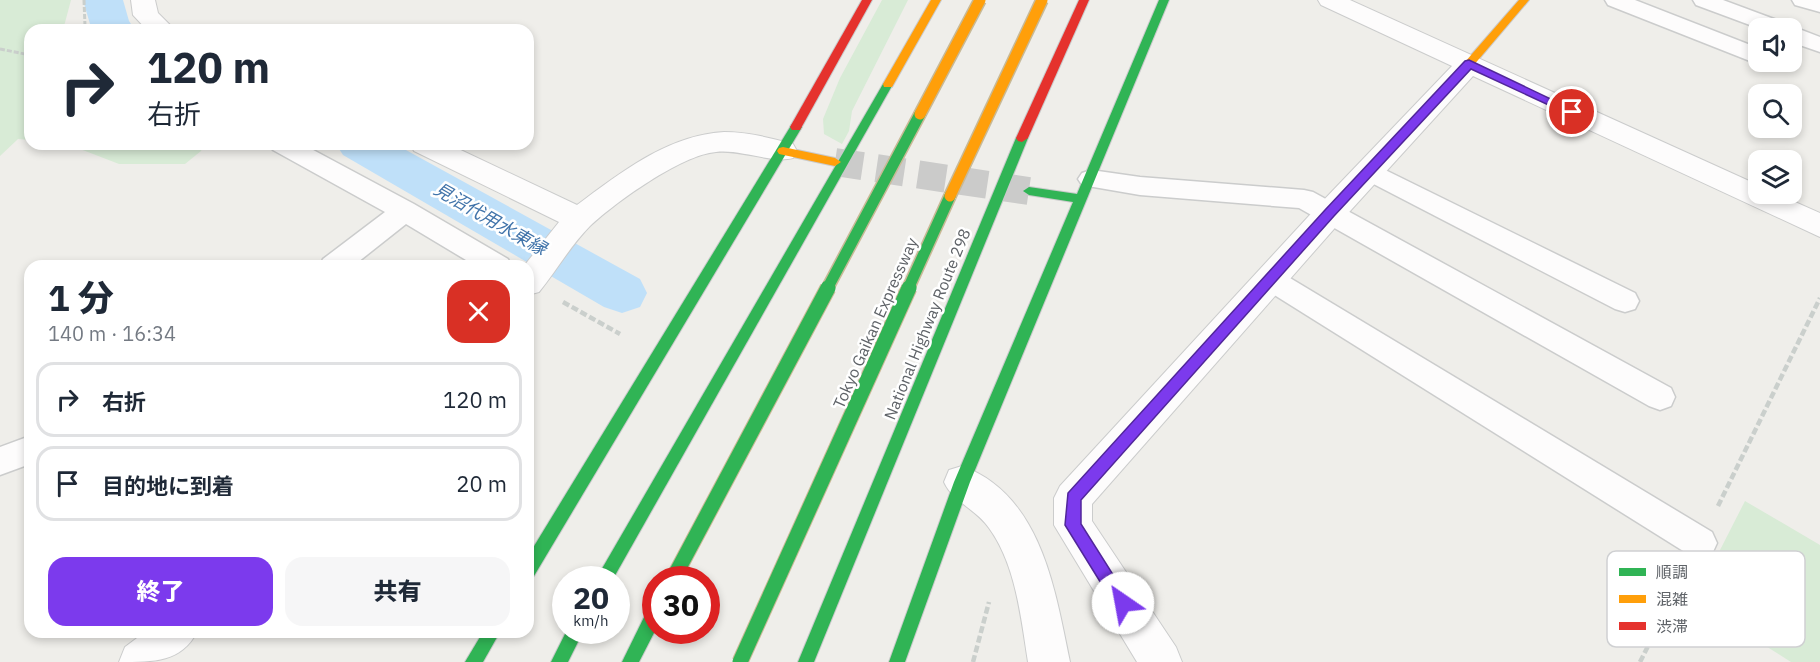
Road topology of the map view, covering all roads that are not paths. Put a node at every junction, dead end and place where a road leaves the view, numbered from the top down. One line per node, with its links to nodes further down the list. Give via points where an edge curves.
1 (143, 0): 15 (street, via 146,15)
2 (867, 0): 22 (main road)
3 (936, 0): 42 (main road)
4 (980, 0): 43 (main road, bridge)
5 (1042, 0): 52 (main road, Tokyo Gaikan Expressway, bridge)
6 (1084, 0): 53 (main road, National Highway Route 298, via 1036,104)
7 (1164, 0): 25 (main road)
8 (1330, 0): 19 (street)
9 (1524, 0): 19 (main road)
10 (1616, 0): 18 (lane)
11 (1704, 0): 14 (lane)
12 (1803, 0): 13 (lane)
13 (1820, 6)
14 (1751, 18)
15 (156, 24)
16 (1802, 38): 17 (lane)
17 (1820, 45)
18 (1748, 52)
19 (1469, 64): 24 (street); 30 (street)
20 (293, 150): 27 (lane)
21 (436, 150): 29 (street)
22 (783, 151): 23 (main road); 29 (street, via 743,141 703,145 674,155); 41 (main road)
23 (834, 162)
24 (1369, 171): 28 (street); 35 (lane)
25 (1086, 189): 26 (main road); 28 (lane, via 1140,186 1304,200); 39 (main road)
26 (1029, 191)
27 (405, 211): 31 (lane); 32 (lane)
28 (1329, 213): 34 (street); 36 (lane)
29 (579, 219): 33 (street)
30 (1820, 226)
31 (341, 260)
32 (488, 260)
33 (534, 275)
34 (1270, 279): 40 (lane); 56 (street, via 1073,498 1073,525)
35 (1625, 301)
36 (1660, 397)
37 (24, 452): 38 (lane)
38 (0, 461)
39 (962, 482): 54 (main road); 55 (street, via 989,501 1012,532 1033,585)
40 (1700, 543)
41 (534, 561)
42 (611, 566)
43 (680, 566)
44 (170, 638): 48 (street)
45 (488, 638): 49 (main road)
46 (642, 638): 51 (main road)
47 (569, 644): 50 (main road)
48 (140, 662)
49 (473, 662)
50 (559, 662)
51 (630, 662)
52 (740, 662)
53 (806, 662)
54 (897, 662)
55 (1049, 662)
56 (1161, 662)

